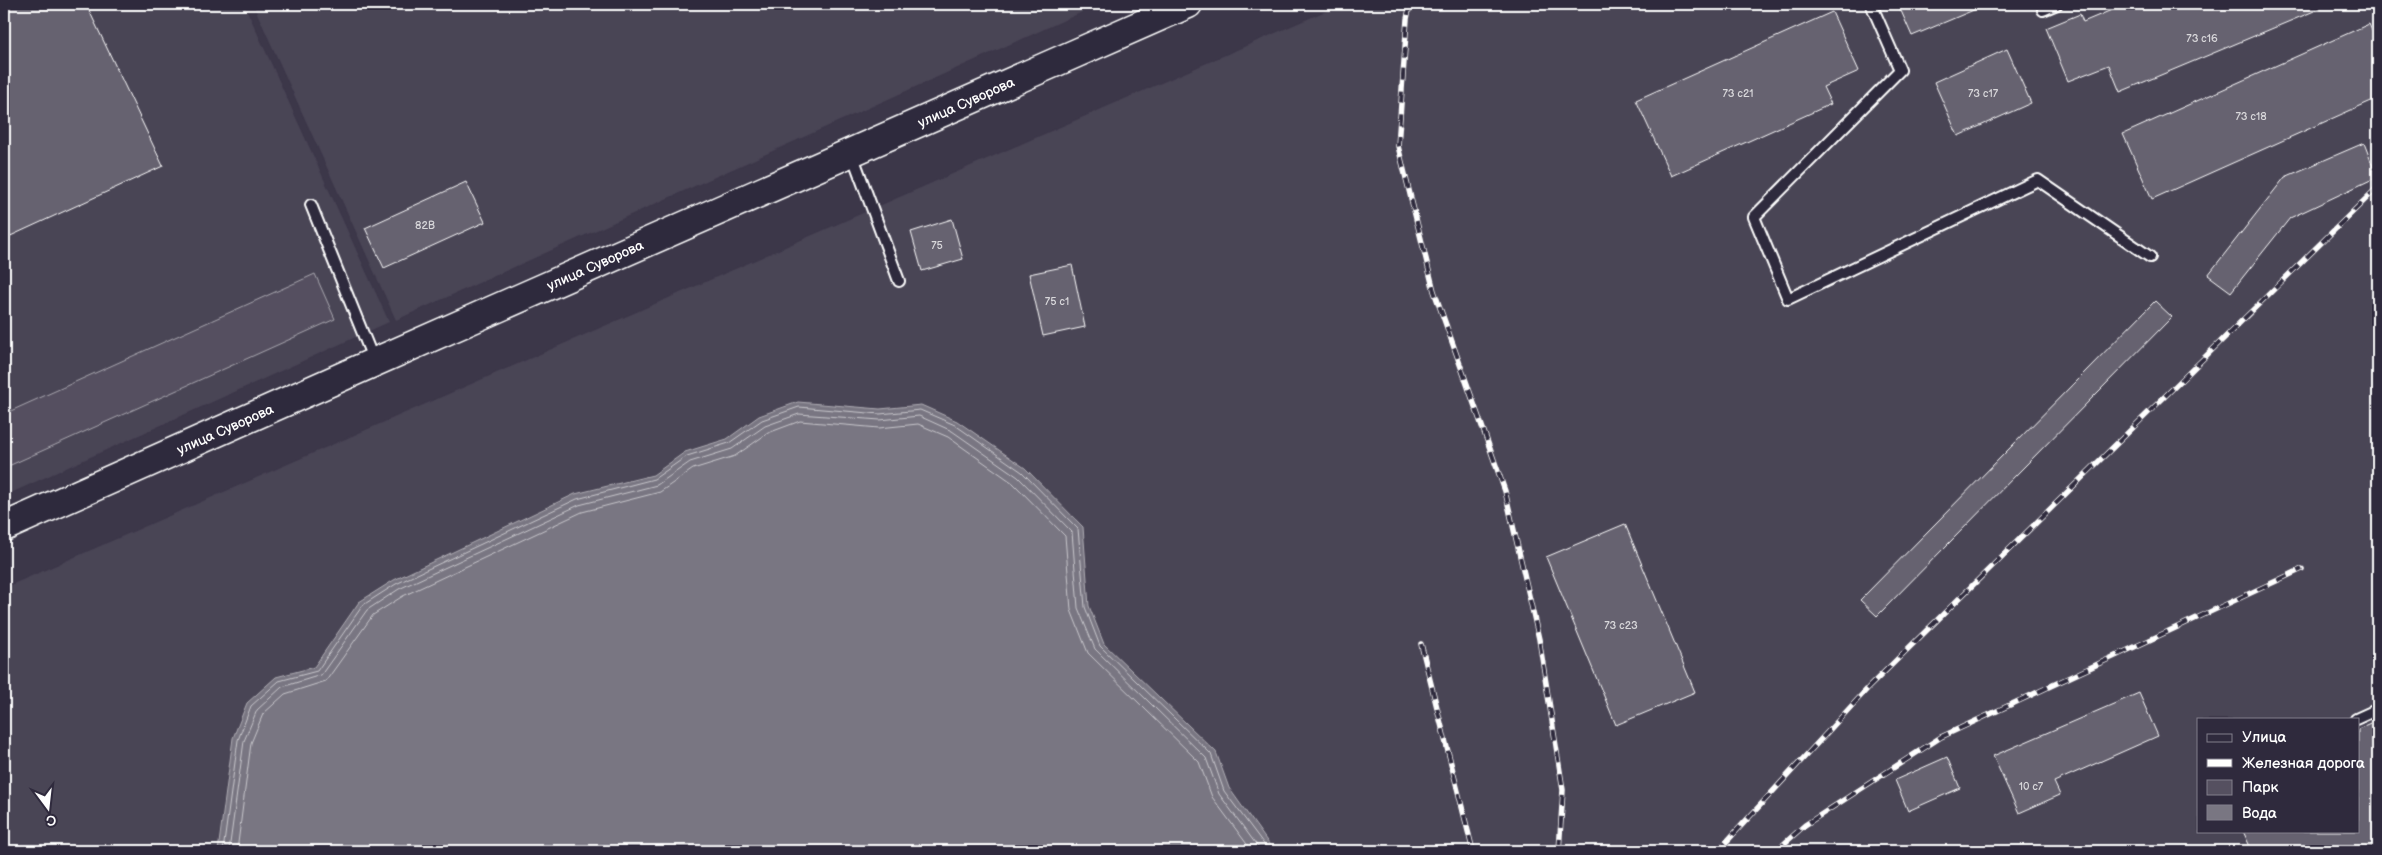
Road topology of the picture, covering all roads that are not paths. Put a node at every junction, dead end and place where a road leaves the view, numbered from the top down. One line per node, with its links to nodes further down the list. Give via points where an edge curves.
1 (1188, 4): 5 (main road, улица Суворова)
2 (1871, 4): 7 (lane, via 1900,70 1754,217 1788,299 2038,180)
3 (2057, 4): 4 (lane)
4 (2043, 10)
5 (852, 153): 8 (lane); 9 (main road, улица Суворова)
6 (311, 205): 9 (lane)
7 (2150, 257)
8 (899, 281)
9 (375, 362): 10 (main road, улица Суворова)
10 (4, 528)
11 (2378, 709): 12 (lane)
12 (2358, 718)

